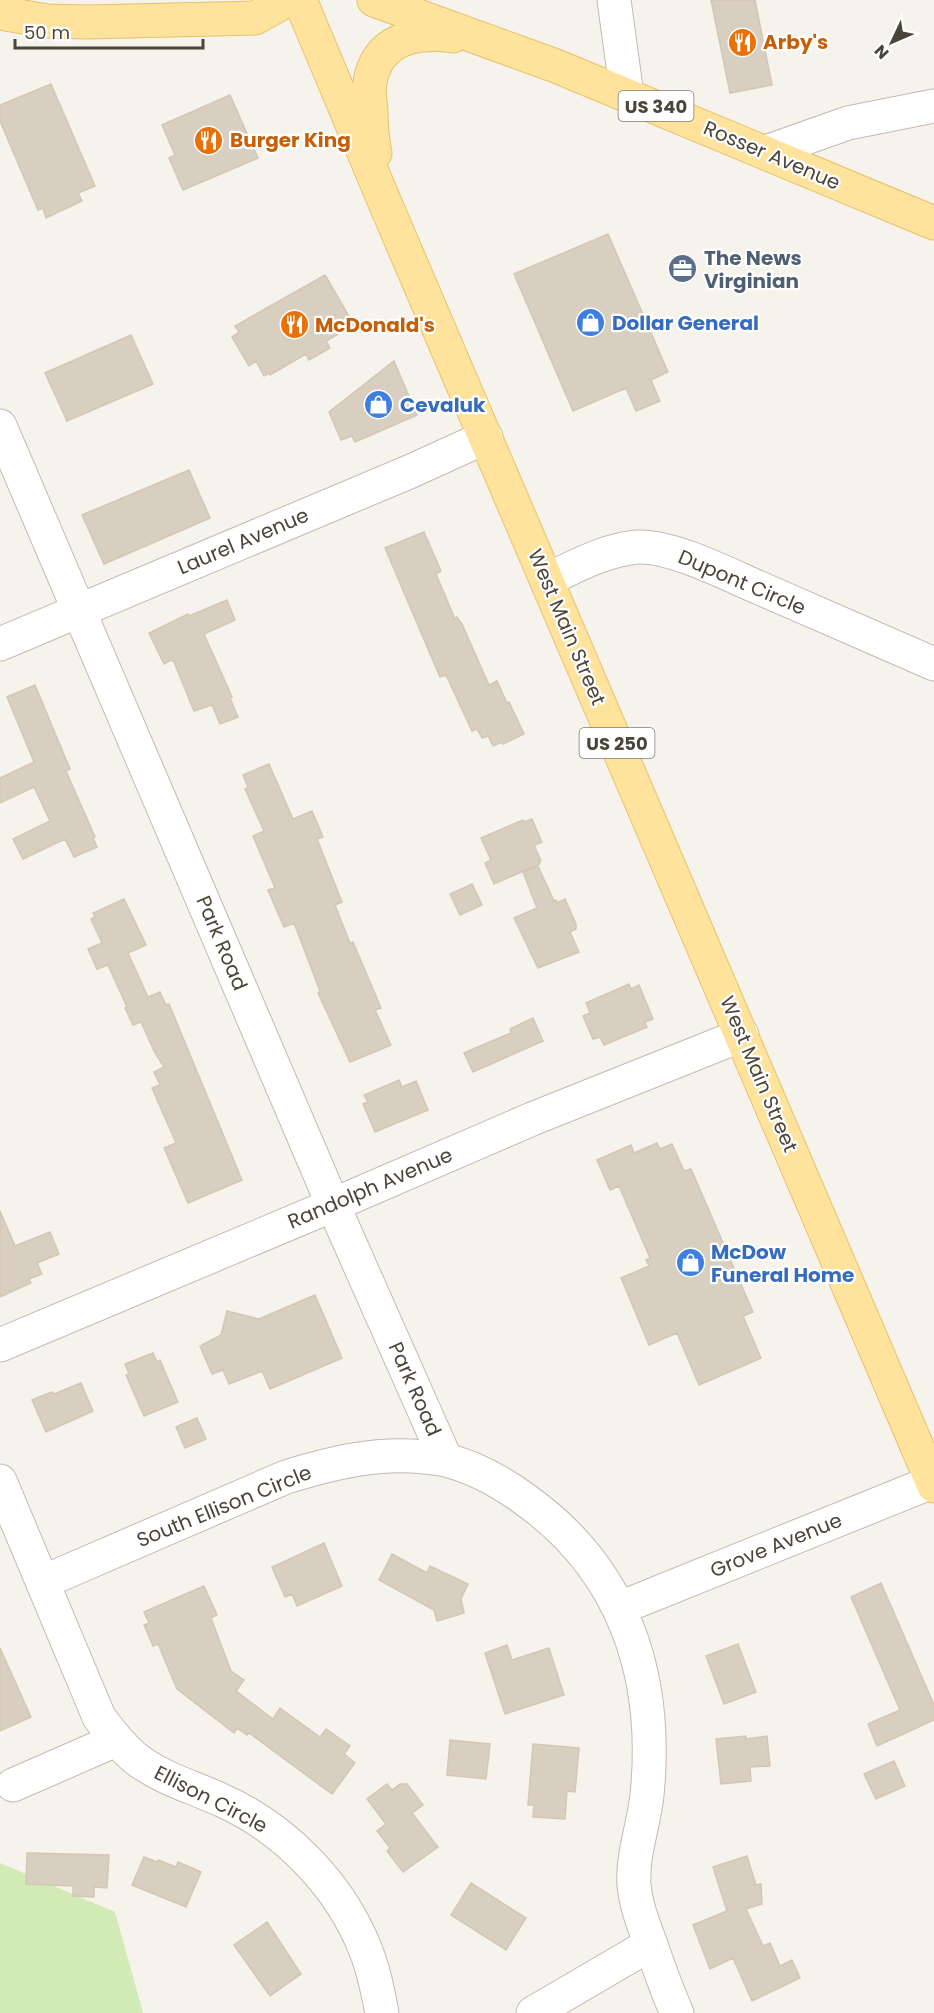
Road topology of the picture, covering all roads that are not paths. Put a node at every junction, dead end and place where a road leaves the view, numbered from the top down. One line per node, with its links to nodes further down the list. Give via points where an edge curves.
1 (287, 0): 5 (main road, via 255,18 89,22 47,21)
2 (300, 0): 10 (main road, West Main Street / US 250)
3 (374, 0): 6 (main road, Rosser Avenue / US 340)
4 (614, 0): 7 (street)
5 (0, 13)
6 (482, 40): 7 (main road, Rosser Avenue / US 340); 10 (main road, via 437,34 403,38 385,50 374,64 369,84 372,140)
7 (627, 95): 9 (main road, Rosser Avenue / US 340)
8 (934, 106): 9 (street, via 848,123)
9 (766, 152): 11 (main road, Rosser Avenue / US 340)
10 (388, 210): 13 (main road, West Main Street / US 250)
11 (934, 223)
12 (0, 426): 15 (street, Park Road)
13 (486, 437): 14 (main road, West Main Street / US 250); 15 (street, Laurel Avenue)
14 (547, 580): 17 (street, Dupont Circle, via 623,549 652,548 679,555); 18 (main road, West Main Street / US 250)
15 (78, 611): 16 (street, Laurel Avenue); 19 (street, Park Road)
16 (0, 644)
17 (934, 664)
18 (742, 1035): 19 (street, Randolph Avenue, via 532,1119); 23 (main road, West Main Street / US 250)
19 (333, 1205): 20 (street, Randolph Avenue); 21 (street, Park Road)
20 (0, 1345)
21 (446, 1460): 24 (street, South Ellison Circle, via 381,1457 317,1467); 25 (street, South Ellison Circle, via 513,1490 538,1508 584,1551)
22 (0, 1481): 24 (street, Ellison Circle)
23 (933, 1484): 25 (street, Grove Avenue)
24 (42, 1582): 26 (street, Ellison Circle, via 99,1717)
25 (620, 1608): 28 (street, South Ellison Circle, via 633,1642 648,1719 647,1797 634,1884 638,1910)
26 (116, 1740): 27 (street); 29 (street, Ellison Circle, via 157,1772 244,1811 287,1842 324,1880 355,1926 375,1978)
27 (13, 1785)
28 (651, 1944): 30 (street); 31 (street, South Ellison Circle)
29 (382, 2013)
30 (533, 2013)
31 (677, 2013)

